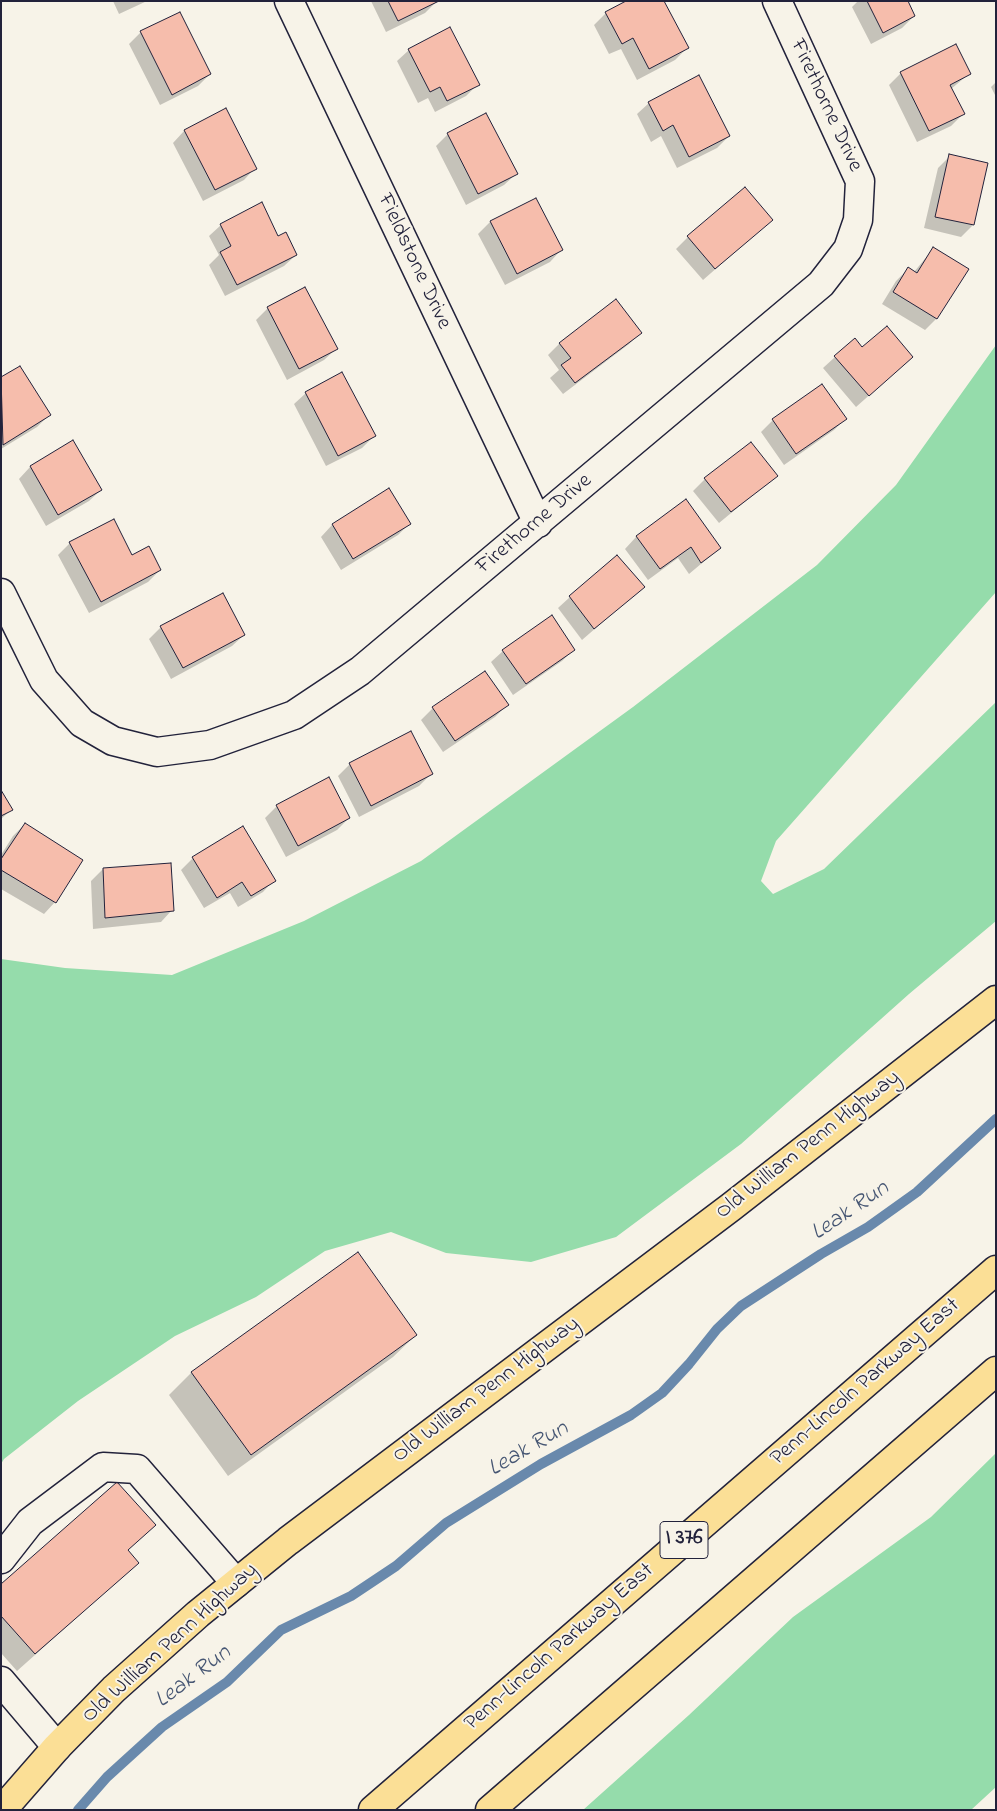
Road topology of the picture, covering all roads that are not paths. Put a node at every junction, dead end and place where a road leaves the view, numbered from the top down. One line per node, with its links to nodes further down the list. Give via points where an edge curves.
1 (289, 1): 3 (street, Fieldstone Drive)
2 (777, 1): 3 (street, Firethorne Drive, via 860,181 858,220 848,249 821,284)
3 (538, 523): 4 (street, Firethorne Drive, via 360,671 294,715 210,744 166,751 157,752 113,741 82,723 44,680)
4 (1, 593)
5 (996, 1000): 9 (main road, Old William Penn Highway, via 731,1207)
6 (996, 1270): 13 (main road, Penn-Lincoln Parkway East / I 376)
7 (996, 1371): 14 (main road)
8 (1, 1559): 9 (street, via 30,1522 103,1467 137,1469)
9 (236, 1583): 11 (main road, Old William Penn Highway, via 114,1689)
10 (1, 1680): 11 (street)
11 (57, 1747): 12 (main road, Old William Penn Highway)
12 (2, 1810)
13 (373, 1810)
14 (490, 1810)

